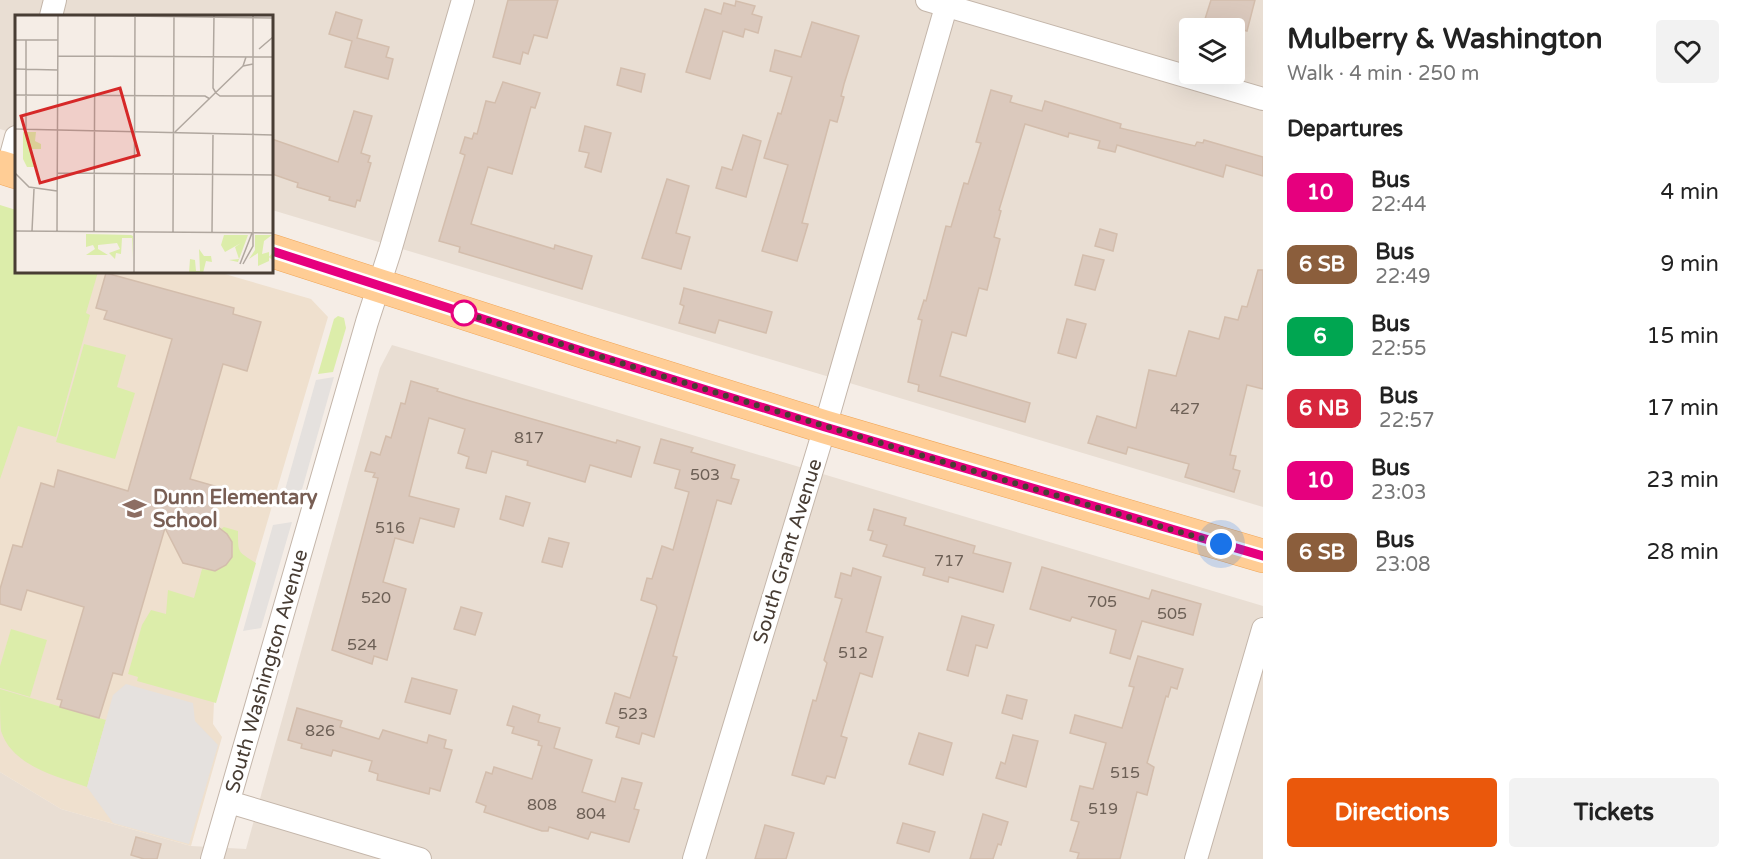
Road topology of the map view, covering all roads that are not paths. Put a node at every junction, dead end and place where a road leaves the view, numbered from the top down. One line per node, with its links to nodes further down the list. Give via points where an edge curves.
1 (55, 0): 4 (street)
2 (463, 0): 9 (street, South Washington Avenue)
3 (941, 2): 5 (street); 10 (street, South Grant Avenue)
4 (51, 15)
5 (1263, 99)
6 (15, 141): 7 (street)
7 (8, 170)
8 (273, 251): 9 (main road)
9 (380, 285): 10 (main road); 13 (street, South Washington Avenue)
10 (825, 427): 11 (main road); 16 (street, South Grant Avenue)
11 (1263, 556)
12 (1263, 629): 17 (street)
13 (229, 802): 14 (street, South Washington Avenue); 15 (street)
14 (212, 859)
15 (420, 859)
16 (694, 859)
17 (1196, 859)

